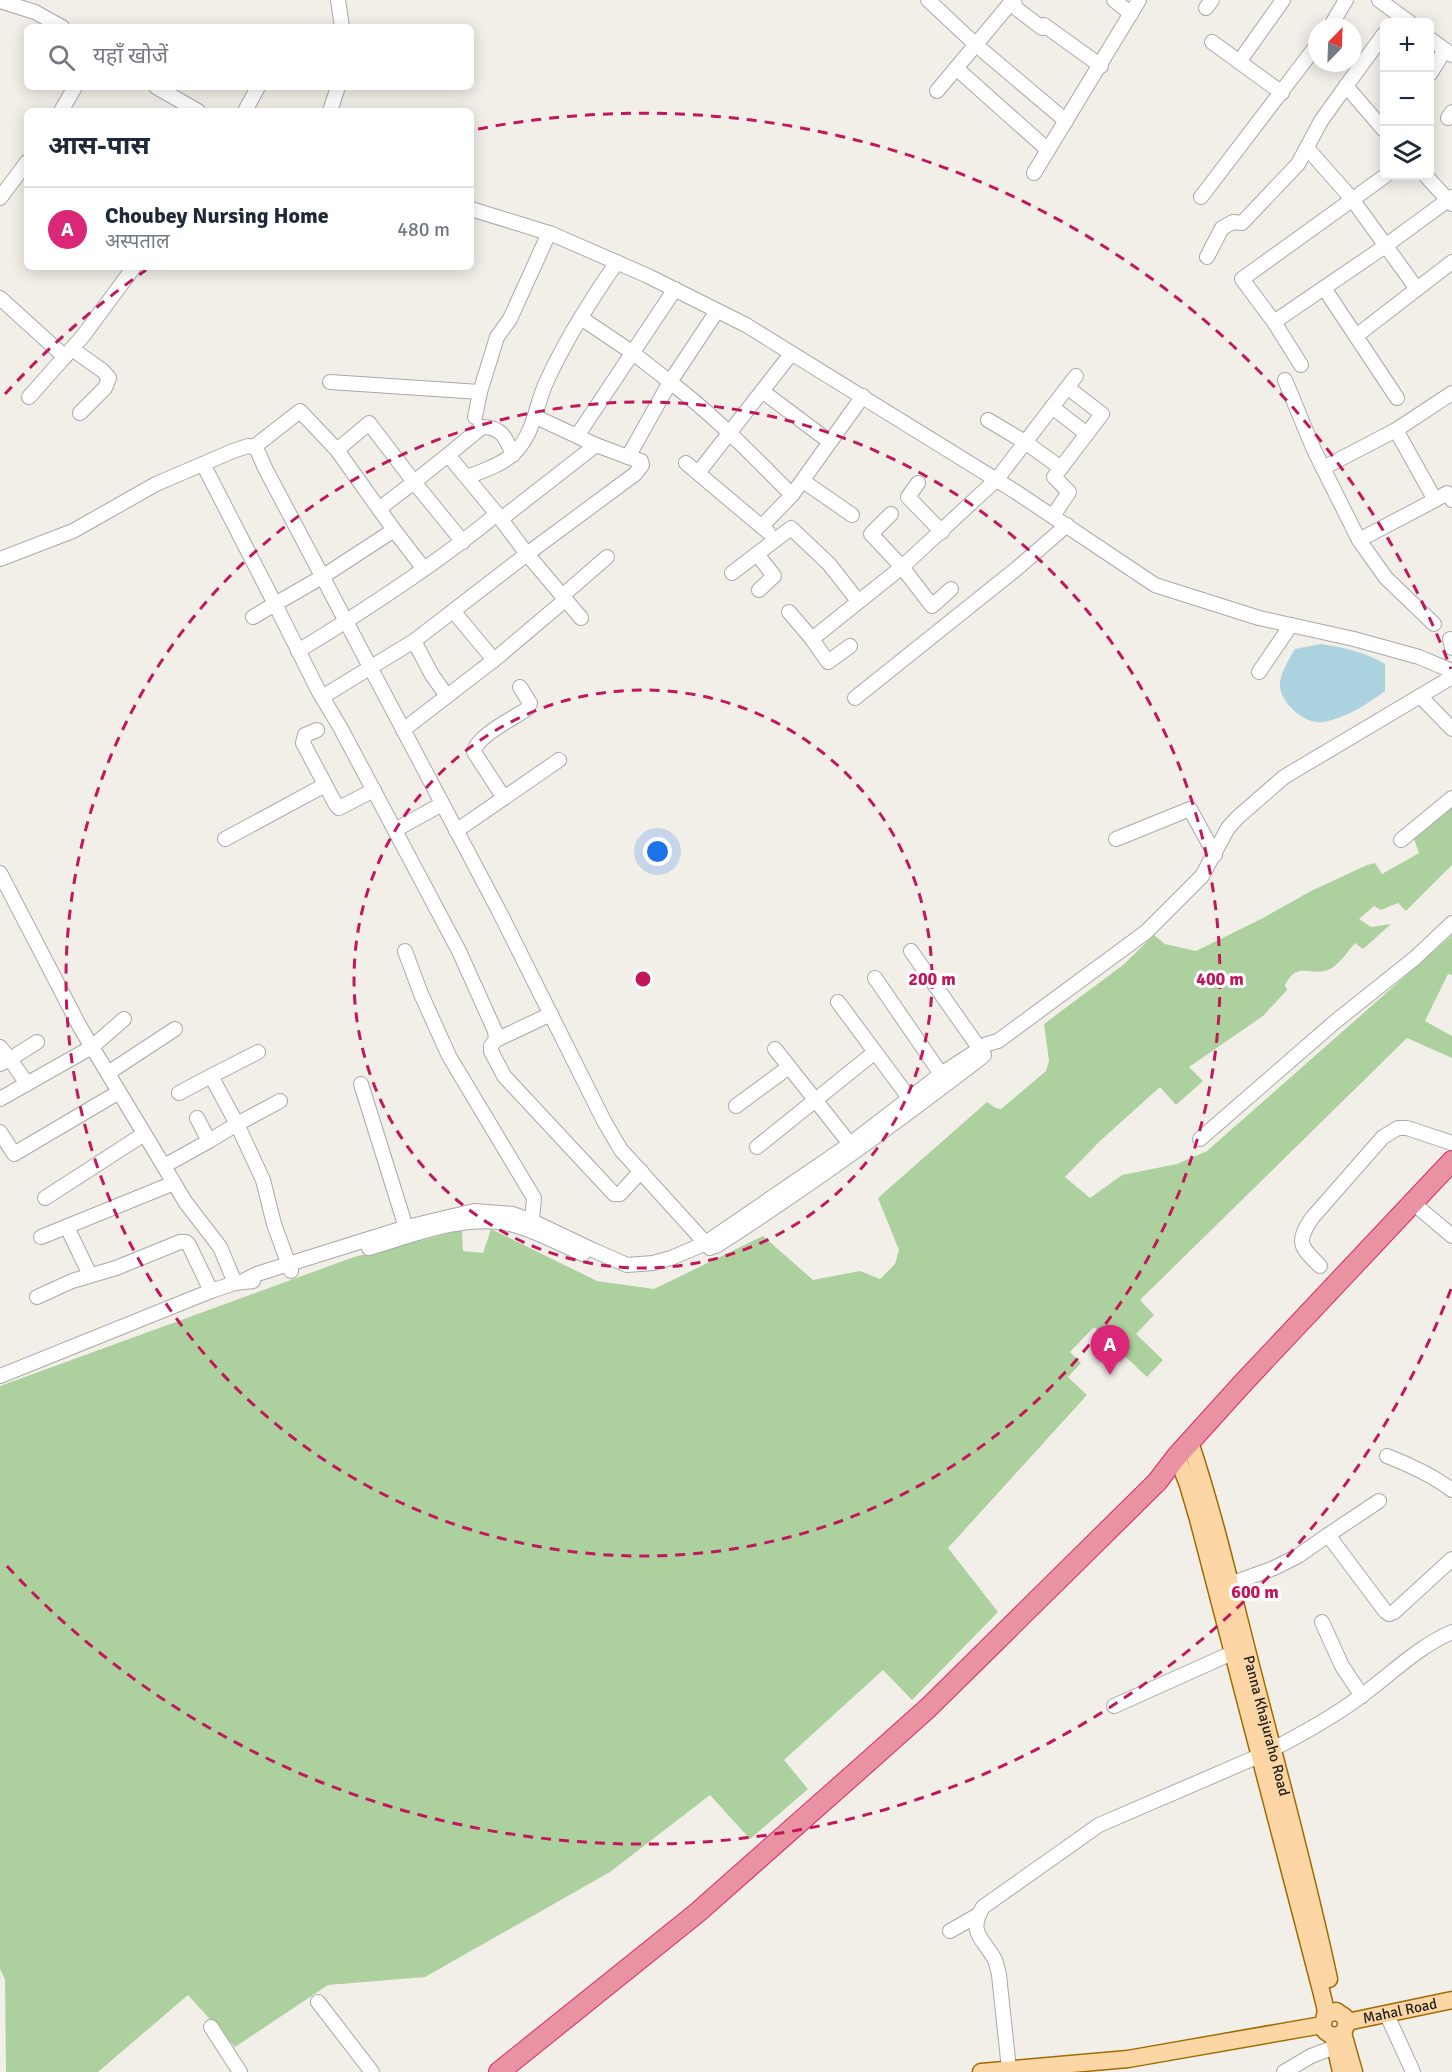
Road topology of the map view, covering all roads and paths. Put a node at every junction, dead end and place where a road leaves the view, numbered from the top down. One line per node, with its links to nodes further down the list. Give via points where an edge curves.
1 (338, 0): 14 (street)
2 (928, 0): 18 (street)
3 (1013, 0): 18 (street); 22 (street, via 1017,9)
4 (1114, 0): 10 (street)
5 (1139, 0): 10 (street)
6 (1283, 0): 21 (street)
7 (1347, 0): 11 (street)
8 (1379, 0): 12 (street)
9 (0, 1): 13 (street)
10 (1131, 14): 22 (street)
11 (1336, 18)
12 (1398, 18)
13 (56, 24)
14 (342, 24)
15 (1380, 39): 25 (street)
16 (1212, 42): 21 (street)
17 (1434, 42): 19 (street)
18 (975, 44): 23 (street); 36 (street)
19 (1448, 53): 24 (street)
20 (1308, 57): 31 (street)
21 (1239, 62): 31 (street)
22 (1101, 66): 36 (street)
23 (956, 68): 30 (street); 39 (street)
24 (1432, 72)
25 (1346, 86): 37 (street); 38 (street)
26 (73, 90): 32 (street)
27 (161, 90): 33 (street)
28 (254, 90): 34 (street)
29 (337, 90): 35 (street)
30 (937, 91)
31 (1281, 93): 44 (street)
32 (63, 108)
33 (193, 108)
34 (246, 108)
35 (331, 108)
36 (1066, 121): 39 (street)
37 (1381, 126)
38 (1307, 148): 46 (street); 51 (street, via 1298,164 1242,223 1233,222 1222,228)
39 (1048, 150): 41 (street)
40 (24, 166): 45 (street)
41 (1034, 173)
42 (1380, 179): 46 (street)
43 (1430, 180): 47 (street)
44 (1200, 197)
45 (0, 198)
46 (1352, 199): 50 (street); 61 (street, via 1242,279)
47 (1451, 200): 50 (street)
48 (474, 210): 49 (street)
49 (549, 233): 52 (street); 71 (street, via 510,319 497,337)
50 (1386, 246): 55 (street); 57 (street)
51 (1207, 257)
52 (617, 262): 56 (street); 60 (street)
53 (1452, 262): 57 (street)
54 (132, 270): 63 (street)
55 (1324, 288): 61 (street); 62 (street)
56 (675, 289): 59 (street); 64 (street)
57 (1417, 289): 62 (street)
58 (0, 298): 63 (street)
59 (717, 310): 65 (street); 69 (street)
60 (581, 318): 64 (street); 79 (street, via 544,387)
61 (1274, 322): 66 (street)
62 (1356, 336): 75 (street)
63 (68, 353): 74 (street); 77 (street, via 103,370 109,378 105,388)
64 (633, 353): 69 (street); 84 (street)
65 (791, 354): 70 (street); 73 (street)
66 (1301, 365)
67 (1285, 380): 96 (street)
68 (330, 382): 71 (street)
69 (670, 382): 82 (street); 92 (street)
70 (762, 391): 82 (street); 85 (street)
71 (480, 392): 78 (street)
72 (1452, 393): 81 (street)
73 (863, 396): 85 (street); 99 (street)
74 (30, 397)
75 (1397, 398)
76 (1052, 407): 83 (street); 83 (street, via 1072,382 1102,414); 86 (street)
77 (80, 413)
78 (475, 417)
79 (536, 417): 84 (street); 90 (street)
80 (988, 420): 86 (street)
81 (1396, 430): 96 (street); 104 (street)
82 (730, 433): 97 (street); 103 (street)
83 (1087, 434): 95 (street)
84 (577, 436): 87 (street)
85 (830, 442): 100 (street)
86 (1025, 442): 95 (street); 99 (street)
87 (596, 445): 92 (street); 109 (street)
88 (254, 447): 89 (street, via 300,411); 94 (street); 124 (street)
89 (337, 450): 101 (street, via 369,423); 105 (street)
90 (513, 454): 91 (street, via 503,433 482,427); 98 (street)
91 (448, 455): 98 (street); 101 (street)
92 (628, 457): 117 (street, via 642,464 635,474)
93 (686, 463): 97 (street)
94 (203, 464): 120 (street, via 156,484 73,531); 129 (street)
95 (1061, 468): 108 (street, via 1054,477 1069,492)
96 (1323, 468): 115 (street)
97 (698, 473): 111 (street)
98 (467, 477): 109 (street)
99 (997, 479): 108 (street); 113 (street)
100 (803, 481): 103 (street); 107 (street)
101 (414, 482): 105 (street); 116 (street)
102 (918, 483): 113 (street, via 908,497)
103 (792, 495): 111 (street)
104 (1446, 496): 115 (street)
105 (380, 508): 112 (street)
106 (891, 514): 121 (street, via 871,534)
107 (852, 515)
108 (1053, 516): 110 (street)
109 (499, 517): 116 (street); 117 (street)
110 (1067, 525): 136 (street, via 1155,585); 150 (street)
111 (762, 526): 114 (street)
112 (394, 530): 122 (street); 124 (street)
113 (942, 532): 121 (street)
114 (776, 539): 118 (street); 128 (street, via 790,528 829,564)
115 (1359, 540): 135 (street, via 1386,578)
116 (463, 542): 122 (street)
117 (527, 554): 127 (street); 130 (street)
118 (757, 554): 123 (street); 125 (street, via 774,576)
119 (608, 557): 127 (street)
120 (0, 559)
121 (902, 567): 126 (street, via 932,606); 128 (street)
122 (424, 569): 134 (street)
123 (732, 573)
124 (322, 577): 129 (street); 134 (street)
125 (759, 590)
126 (951, 590)
127 (564, 598): 133 (street); 141 (street)
128 (858, 601): 137 (street)
129 (275, 604): 132 (street); 140 (street)
130 (454, 612): 138 (street); 141 (street)
131 (789, 612): 137 (street)
132 (253, 617)
133 (581, 618)
134 (346, 622): 140 (street); 142 (street)
135 (1434, 624)
136 (1292, 625): 143 (street, via 1419,657); 144 (street)
137 (812, 639): 139 (street, via 828,662)
138 (414, 641): 142 (street); 148 (street)
139 (850, 646)
140 (298, 651): 147 (street)
141 (494, 660): 148 (street)
142 (369, 667): 147 (street); 153 (street)
143 (1452, 671)
144 (1259, 672)
145 (1452, 676): 149 (street)
146 (520, 687): 157 (street, via 530,703 527,709 478,742 474,752)
147 (322, 696): 156 (street)
148 (447, 696): 153 (street)
149 (1420, 696): 151 (street); 165 (street, via 1284,777 1228,828)
150 (855, 698)
151 (1452, 729)
152 (317, 730): 155 (street, via 305,735 303,743)
153 (403, 730): 159 (street)
154 (560, 760): 157 (street)
155 (325, 785): 156 (street, via 339,808); 162 (street)
156 (374, 790): 160 (street)
157 (504, 798): 161 (street)
158 (1452, 798): 164 (street)
159 (442, 804): 160 (street); 161 (street)
160 (395, 830): 175 (street, via 459,951)
161 (456, 831): 172 (street)
162 (225, 839)
163 (1116, 839): 165 (street, via 1190,808)
164 (1401, 840)
165 (1215, 855): 182 (street, via 1193,886 1146,932 998,1041 994,1048)
166 (0, 873): 178 (street)
167 (1452, 923): 201 (street)
168 (405, 951): 213 (street, via 449,1056 534,1198)
169 (911, 951): 182 (street)
170 (875, 978): 186 (street)
171 (838, 1002): 181 (street)
172 (551, 1014): 175 (street); 208 (street, via 604,1121)
173 (124, 1018): 178 (street)
174 (175, 1029): 185 (street)
175 (496, 1040): 208 (street, via 491,1051 504,1076 614,1194 620,1194)
176 (37, 1042): 183 (street)
177 (0, 1047): 183 (street)
178 (92, 1047): 185 (street); 188 (street)
179 (775, 1049): 184 (street)
180 (258, 1052): 187 (street)
181 (875, 1052): 192 (street); 194 (street)
182 (982, 1052): 186 (street); 218 (street, via 888,1129 773,1210)
183 (5, 1061): 188 (street)
184 (789, 1067): 194 (street); 196 (street)
185 (108, 1073): 190 (street)
186 (941, 1074): 192 (street)
187 (211, 1076): 191 (street); 198 (street)
188 (27, 1084): 193 (street)
189 (361, 1084): 215 (street)
190 (119, 1092): 199 (street, via 14,1154); 200 (street)
191 (179, 1093)
192 (910, 1099): 204 (street)
193 (0, 1100)
194 (816, 1100): 204 (street); 205 (street)
195 (280, 1101): 198 (street)
196 (735, 1107)
197 (197, 1118): 202 (street)
198 (237, 1124): 202 (street); 220 (street, via 262,1180)
199 (0, 1132)
200 (144, 1134): 207 (street); 211 (street)
201 (1200, 1139)
202 (209, 1141): 207 (street)
203 (1452, 1143): 219 (street, via 1407,1128 1398,1128 1383,1137 1303,1232 1302,1246)
204 (849, 1144): 218 (street)
205 (757, 1147)
206 (1452, 1161): 212 (highway)
207 (164, 1166): 210 (street)
208 (641, 1171): 218 (street)
209 (1452, 1174): 212 (highway)
210 (174, 1183): 214 (street); 222 (street, via 220,1246)
211 (45, 1198)
212 (1417, 1206): 216 (street); 226 (highway, via 1243,1383)
213 (531, 1226): 215 (street, via 480,1222); 218 (street, via 602,1263 632,1272 656,1271 683,1263)
214 (67, 1227): 217 (street); 221 (street)
215 (408, 1232): 220 (street)
216 (1452, 1236)
217 (41, 1238)
218 (708, 1246)
219 (1320, 1266)
220 (290, 1268): 222 (street, via 261,1281)
221 (90, 1275): 223 (street, via 186,1242); 224 (street)
222 (240, 1282): 223 (street)
223 (211, 1291): 225 (street)
224 (37, 1297)
225 (0, 1376)
226 (1186, 1455): 232 (main road, Panna Khajuraho Road, via 1210,1505); 235 (main road, Panna Khajuraho Road); 249 (highway, via 928,1708 697,1913)
227 (1387, 1456): 228 (street, via 1411,1465)
228 (1452, 1490)
229 (1379, 1501): 230 (street)
230 (1328, 1534): 231 (street, via 1389,1614); 232 (street, via 1298,1556)
231 (1452, 1559)
232 (1230, 1584): 238 (main road, Panna Khajuraho Road)
233 (1322, 1622): 236 (street, via 1342,1666)
234 (1452, 1632): 236 (street)
235 (1232, 1653): 237 (street); 238 (main road, Panna Khajuraho Road)
236 (1362, 1696): 238 (street)
237 (1114, 1706)
238 (1266, 1752): 239 (street, via 1099,1825 983,1906); 245 (main road, Panna Khajuraho Road, via 1284,1844)
239 (978, 1915): 240 (street); 246 (street, via 976,1929 999,1975)
240 (950, 1931)
241 (1452, 2000): 243 (main road, Mahal Road)
242 (318, 2002): 248 (street)
243 (1387, 2015): 245 (main road, Mahal Road); 254 (street)
244 (211, 2027): 247 (street)
245 (1334, 2027): 246 (main road, Mahal Road, via 1128,2059); 251 (street, via 1311,2056); 252 (main road, Panna Khajuraho Road); 253 (main road, Panna Khajuraho Road)
246 (1009, 2069): 250 (main road, Mahal Road)
247 (240, 2072)
248 (372, 2072)
249 (499, 2072)
250 (981, 2072)
251 (1284, 2072)
252 (1341, 2072)
253 (1354, 2072)
254 (1413, 2072)

